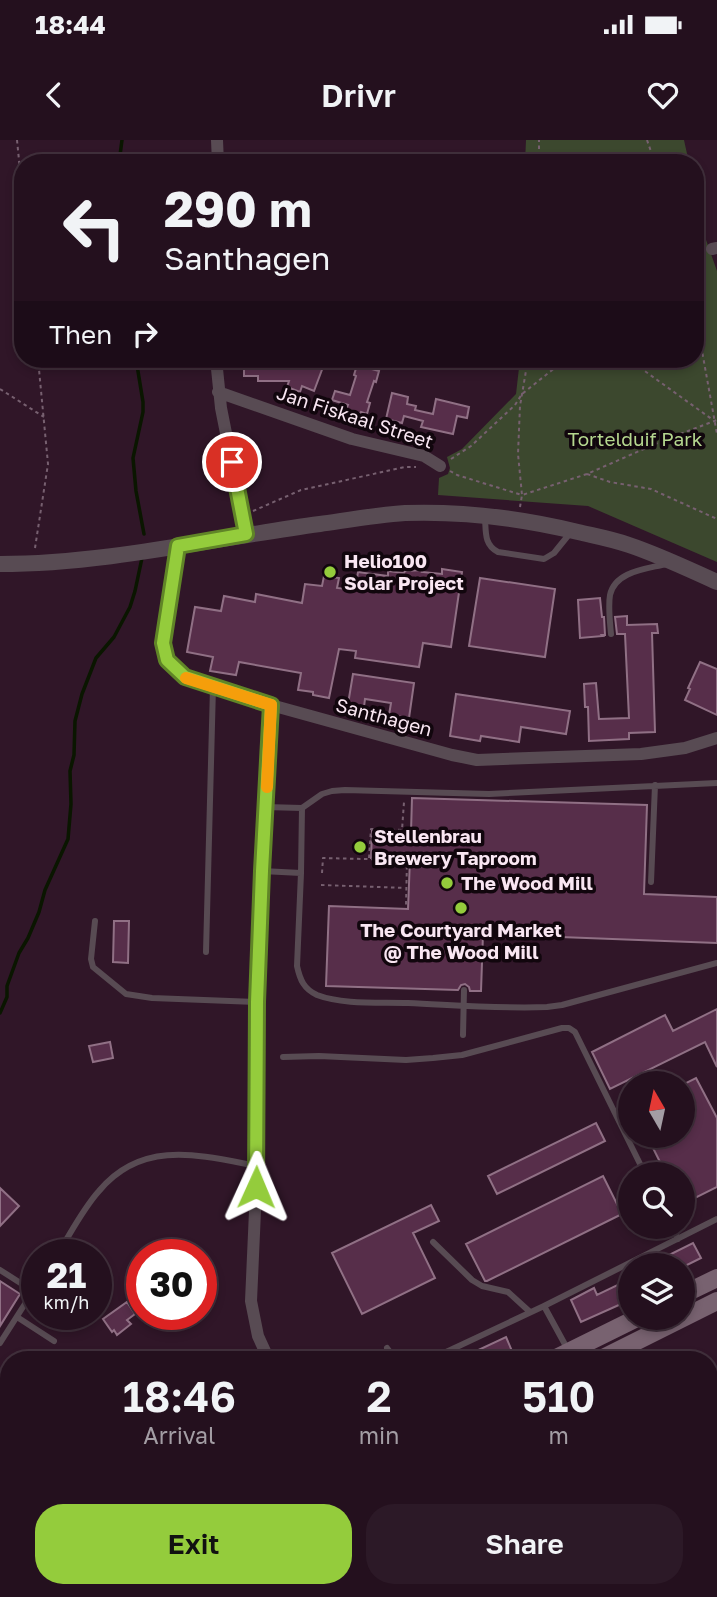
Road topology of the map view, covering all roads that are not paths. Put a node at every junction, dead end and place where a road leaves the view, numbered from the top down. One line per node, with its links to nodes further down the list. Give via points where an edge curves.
1 (217, 368): 2 (street)
2 (218, 392): 3 (street, Jan Fiskaal Street, via 352,439 424,456); 6 (street)
3 (440, 466)
4 (484, 515): 5 (street); 5 (lane, via 487,542 498,552 544,559); 6 (street, via 401,513)
5 (572, 530): 8 (street)
6 (246, 534): 7 (street)
7 (178, 546): 9 (street); 12 (street, Santhagen, via 164,653 185,677)
8 (675, 563): 10 (street); 11 (lane, via 617,580 609,597)
9 (0, 564)
10 (717, 582)
11 (611, 634)
12 (213, 687): 13 (street, Santhagen); 23 (lane)
13 (271, 705): 14 (street, Santhagen, via 477,760 641,754); 17 (street)
14 (717, 738)
15 (717, 783): 16 (lane)
16 (655, 785): 18 (lane, via 470,796 332,790); 21 (lane)
17 (265, 807): 18 (lane); 19 (street)
18 (302, 808): 20 (lane)
19 (262, 871): 20 (lane); 26 (street)
20 (301, 873): 27 (lane, via 297,966 304,986 335,1000)
21 (651, 882)
22 (95, 921): 26 (lane, via 93,967 126,994)
23 (206, 952)
24 (717, 963): 27 (lane, via 555,1006)
25 (464, 990): 27 (lane)
26 (257, 1002): 31 (street)
27 (464, 1005): 28 (lane)
28 (463, 1035)
29 (283, 1057): 30 (lane, via 453,1056 569,1028)
30 (639, 1162)
31 (257, 1166): 34 (lane, via 186,1154 145,1159 100,1189); 50 (street, via 251,1301)
32 (717, 1219): 33 (lane)
33 (695, 1230)
34 (67, 1239)
35 (676, 1239): 42 (lane)
36 (433, 1242): 44 (lane, via 472,1280 508,1292)
37 (0, 1270): 39 (lane)
38 (717, 1278): 40 (main road)
39 (21, 1281)
40 (695, 1289)
41 (717, 1301): 54 (main road)
42 (544, 1306): 44 (lane); 53 (lane)
43 (21, 1311): 45 (lane)
44 (530, 1312): 52 (lane)
45 (17, 1317): 47 (lane); 48 (lane)
46 (618, 1327): 53 (main road)
47 (54, 1341)
48 (0, 1343)
49 (387, 1348): 51 (lane)
50 (264, 1351)
51 (389, 1351)
52 (448, 1351)
53 (569, 1351)
54 (617, 1351)

